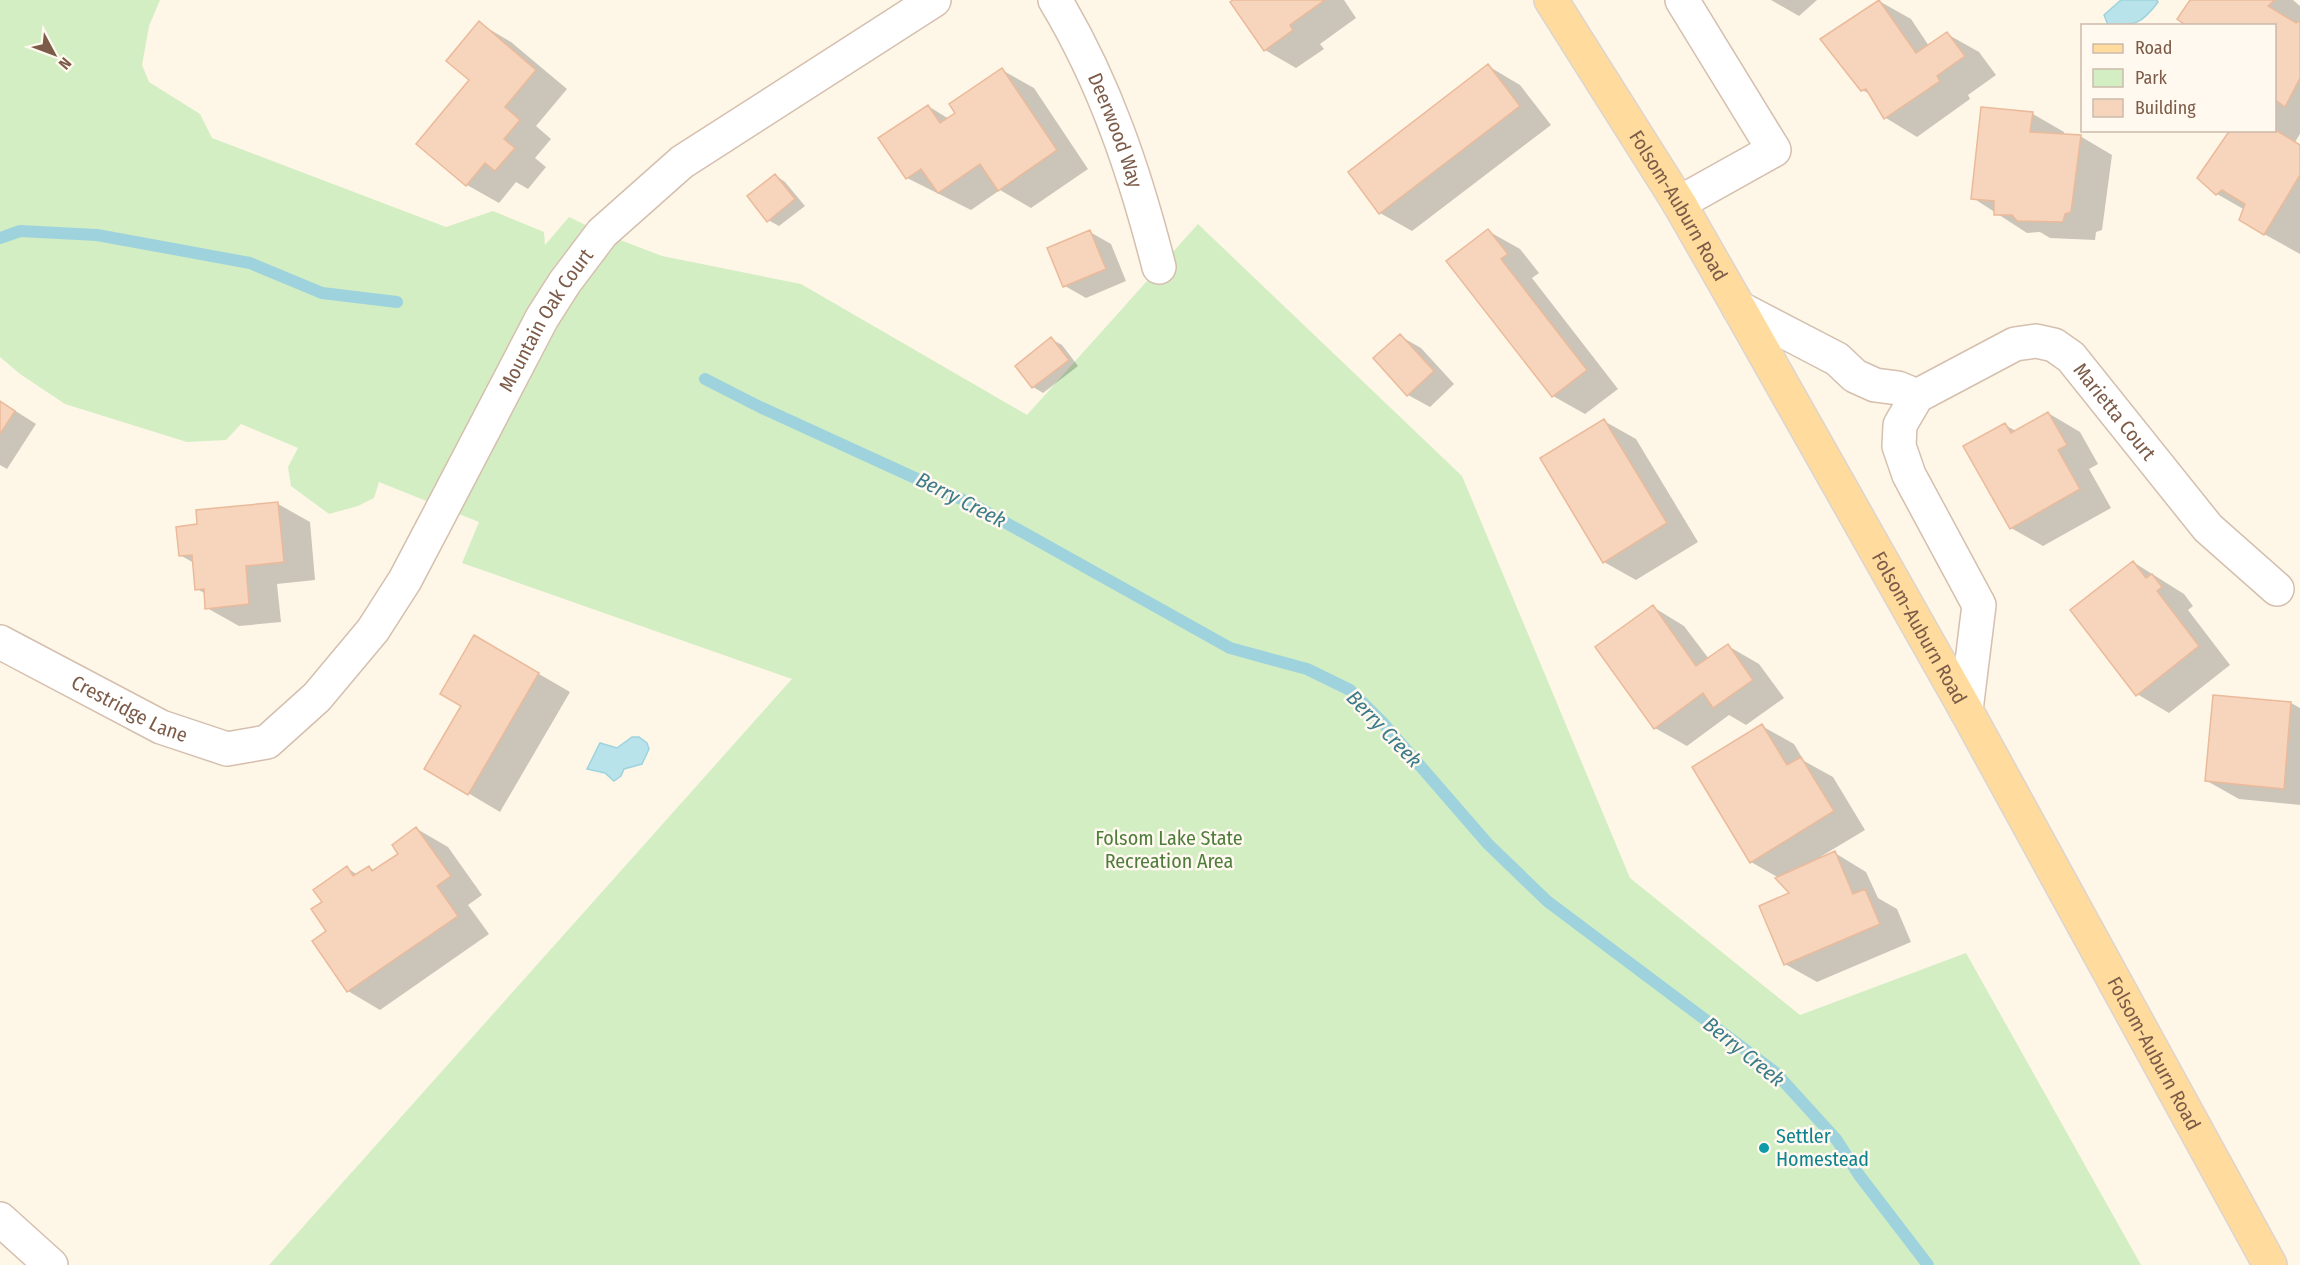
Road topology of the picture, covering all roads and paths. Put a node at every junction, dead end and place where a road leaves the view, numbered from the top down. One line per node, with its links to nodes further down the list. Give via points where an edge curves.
1 (934, 0): 12 (street, Mountain Oak Court, via 682,162 602,233 542,318 405,580 373,630 317,697)
2 (1055, 0): 6 (street, Deerwood Way, via 1111,110 1141,195)
3 (1551, 0): 5 (main road, Folsom-Auburn Road)
4 (1682, 0): 5 (street, via 1774,150)
5 (1679, 203): 7 (main road, Folsom-Auburn Road)
6 (1159, 267)
7 (1739, 308): 8 (street, via 1837,359 1855,376); 11 (main road, Folsom-Auburn Road)
8 (1917, 396): 9 (street, Marietta Court, via 2015,344 2036,341 2054,345 2071,357 2208,528); 11 (street, via 1900,425 1899,446 1909,475 1979,605)
9 (2277, 589)
10 (0, 642): 12 (street, Crestridge Lane, via 182,735 227,749)
11 (1966, 710): 15 (main road, Folsom-Auburn Road)
12 (267, 742)
13 (0, 1219): 14 (street)
14 (51, 1265)
15 (2270, 1265)

